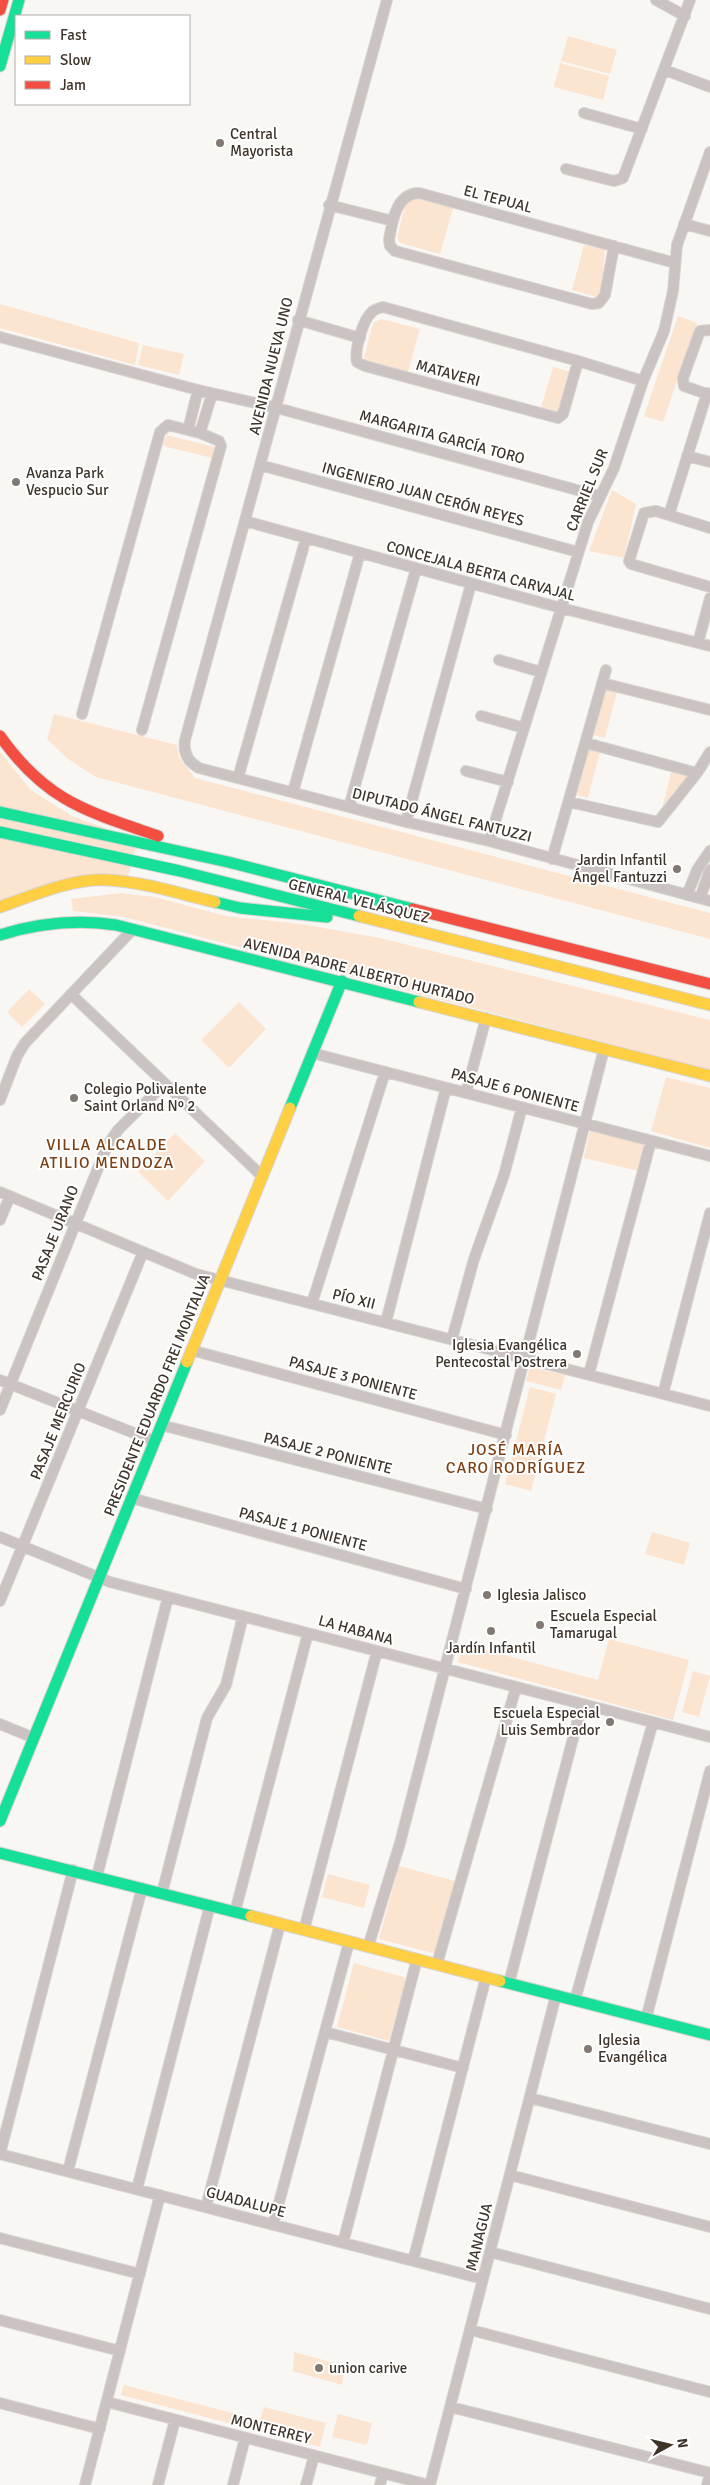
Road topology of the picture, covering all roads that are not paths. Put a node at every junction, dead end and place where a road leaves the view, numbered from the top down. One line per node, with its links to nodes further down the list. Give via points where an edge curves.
1 (3, 0): 6 (main road)
2 (19, 0): 8 (main road)
3 (387, 0): 15 (street, AVENIDA NUEVA UNO)
4 (656, 0): 7 (street)
5 (690, 0): 7 (street)
6 (0, 10)
7 (685, 16): 9 (street)
8 (0, 66)
9 (665, 70): 10 (street); 12 (street)
10 (710, 87)
11 (584, 113): 12 (street)
12 (642, 129): 14 (street, via 620,181)
13 (710, 152): 17 (street, CARRIEL SUR)
14 (566, 168)
15 (329, 205): 16 (street); 21 (street, AVENIDA NUEVA UNO)
16 (393, 221): 19 (street, EL TEPUAL, via 402,199 419,193); 19 (street, EL TEPUAL, via 388,240 394,250 592,304 599,303 605,295)
17 (684, 224): 18 (street); 20 (street, CARRIEL SUR)
18 (710, 232)
19 (614, 246): 20 (street, EL TEPUAL)
20 (675, 263): 26 (street, CARRIEL SUR, via 668,320)
21 (298, 320): 24 (street); 30 (street, AVENIDA NUEVA UNO)
22 (705, 331): 29 (street, via 683,378 684,386)
23 (0, 336): 27 (street, MARGARITA GARCÍA TORO)
24 (360, 338): 25 (street, MATAVERI, via 370,312 383,307); 25 (street, MATAVERI, via 355,355 360,364 555,418 562,414)
25 (578, 361): 26 (street, MATAVERI)
26 (643, 381): 36 (street, CARRIEL SUR, via 614,468)
27 (198, 390): 28 (street, MARGARITA GARCÍA TORO); 31 (street)
28 (212, 394): 30 (street, MARGARITA GARCÍA TORO); 32 (street)
29 (708, 394): 33 (street)
30 (277, 408): 35 (street, AVENIDA NUEVA UNO); 36 (street, MARGARITA GARCÍA TORO)
31 (188, 430): 32 (street); 55 (street, via 168,425 160,432)
32 (200, 433): 58 (street, via 218,440 221,446)
33 (687, 456): 34 (street); 37 (street)
34 (710, 462)
35 (260, 465): 38 (street, AVENIDA NUEVA UNO); 41 (street, INGENIERO JUAN CERÓN REYES)
36 (599, 496): 41 (street, CARRIEL SUR)
37 (669, 515): 39 (street); 45 (street, via 656,511 644,513 629,557 630,564)
38 (245, 522): 40 (street, CONCEJALA BERTA CARVAJAL); 60 (street, AVENIDA NUEVA UNO)
39 (710, 528)
40 (306, 538): 42 (street, CONCEJALA BERTA CARVAJAL); 65 (street)
41 (578, 552): 47 (street, CARRIEL SUR)
42 (360, 553): 43 (street, CONCEJALA BERTA CARVAJAL); 67 (street)
43 (416, 568): 44 (street, CONCEJALA BERTA CARVAJAL); 69 (street)
44 (471, 584): 47 (street, CONCEJALA BERTA CARVAJAL); 71 (street)
45 (710, 587)
46 (710, 598): 48 (street)
47 (561, 608): 48 (street, CONCEJALA BERTA CARVAJAL); 52 (street, CARRIEL SUR)
48 (698, 643): 49 (street, CONCEJALA BERTA CARVAJAL)
49 (710, 646)
50 (499, 660): 52 (street)
51 (606, 670): 53 (street)
52 (542, 672): 57 (street, CARRIEL SUR)
53 (602, 683): 54 (street); 61 (street)
54 (710, 710)
55 (82, 714)
56 (481, 716): 57 (street)
57 (524, 728): 66 (street, CARRIEL SUR)
58 (142, 730)
59 (0, 736): 76 (main road, via 30,775 70,804)
60 (185, 740): 65 (street, DIPUTADO ÁNGEL FANTUZZI, via 186,756 196,766)
61 (586, 743): 64 (street); 68 (street)
62 (710, 752): 64 (street)
63 (466, 771): 66 (street)
64 (697, 773): 68 (street, via 658,822)
65 (238, 778): 67 (street, DIPUTADO ÁNGEL FANTUZZI)
66 (508, 782): 73 (street, CARRIEL SUR)
67 (293, 792): 69 (street, DIPUTADO ÁNGEL FANTUZZI)
68 (569, 802): 75 (street)
69 (349, 807): 71 (street, DIPUTADO ÁNGEL FANTUZZI)
70 (0, 812): 76 (main road, GENERAL VELÁSQUEZ)
71 (406, 822): 73 (street, DIPUTADO ÁNGEL FANTUZZI)
72 (0, 832): 81 (main road, GENERAL VELÁSQUEZ, via 161,867)
73 (489, 841): 75 (street, DIPUTADO ÁNGEL FANTUZZI)
74 (710, 850): 78 (street)
75 (552, 859): 78 (street, DIPUTADO ÁNGEL FANTUZZI)
76 (228, 862): 85 (main road, GENERAL VELÁSQUEZ)
77 (710, 870): 79 (street)
78 (687, 895): 79 (street, DIPUTADO ÁNGEL FANTUZZI)
79 (705, 900)
80 (0, 907): 81 (main road, via 65,885 107,880 240,908)
81 (393, 925): 87 (main road, GENERAL VELÁSQUEZ)
82 (133, 929): 83 (main road, AVENIDA PADRE ALBERTO HURTADO, via 72,920 32,925); 84 (main road, AVENIDA PADRE ALBERTO HURTADO); 86 (street)
83 (0, 935)
84 (342, 981): 88 (main road, AVENIDA PADRE ALBERTO HURTADO); 90 (main road, PRESIDENTE EDUARDO FREI MONTALVA)
85 (710, 984)
86 (71, 994): 93 (street); 96 (street, via 22,1048)
87 (710, 1005)
88 (486, 1018): 89 (main road, AVENIDA PADRE ALBERTO HURTADO); 95 (street)
89 (604, 1049): 92 (main road, AVENIDA PADRE ALBERTO HURTADO); 98 (street)
90 (312, 1053): 91 (street, PASAJE 6 PONIENTE); 101 (main road, PRESIDENTE EDUARDO FREI MONTALVA)
91 (385, 1072): 94 (street, PASAJE 6 PONIENTE); 108 (street)
92 (710, 1076)
93 (164, 1084): 101 (street); 105 (street, PASAJE URANO, via 110,1141)
94 (446, 1088): 95 (street, PASAJE 6 PONIENTE); 109 (street)
95 (466, 1092): 97 (street, PASAJE 6 PONIENTE)
96 (0, 1100)
97 (522, 1107): 98 (street, PASAJE 6 PONIENTE); 110 (street)
98 (585, 1123): 99 (street, PASAJE 6 PONIENTE); 112 (street)
99 (652, 1141): 100 (street, PASAJE 6 PONIENTE); 113 (street)
100 (710, 1156)
101 (262, 1176): 107 (main road, PRESIDENTE EDUARDO FREI MONTALVA)
102 (5, 1194): 104 (street); 105 (street, PÍO XII)
103 (710, 1213): 116 (street)
104 (0, 1220)
105 (75, 1223): 106 (street, PÍO XII); 115 (street, PASAJE URANO)
106 (143, 1252): 107 (street, PÍO XII, via 196,1274); 119 (street, PASAJE MERCURIO)
107 (220, 1280): 108 (street, PÍO XII); 111 (main road, PRESIDENTE EDUARDO FREI MONTALVA)
108 (312, 1303): 109 (street, PÍO XII)
109 (386, 1322): 110 (street, PÍO XII)
110 (452, 1339): 112 (street, PÍO XII)
111 (191, 1350): 120 (main road, PRESIDENTE EDUARDO FREI MONTALVA); 121 (street, PASAJE 3 PONIENTE)
112 (526, 1358): 113 (street, PÍO XII); 121 (street)
113 (589, 1374): 116 (street, PÍO XII)
114 (0, 1380): 115 (street)
115 (10, 1384): 118 (street, PASAJE URANO); 119 (street)
116 (663, 1394): 117 (street, PÍO XII)
117 (710, 1406)
118 (0, 1410)
119 (78, 1411): 122 (street); 126 (street, PASAJE MERCURIO)
120 (161, 1425): 122 (main road, PRESIDENTE EDUARDO FREI MONTALVA); 124 (street, PASAJE 2 PONIENTE)
121 (506, 1435): 124 (street)
122 (154, 1441): 123 (main road, PRESIDENTE EDUARDO FREI MONTALVA)
123 (132, 1498): 127 (main road, PRESIDENTE EDUARDO FREI MONTALVA); 128 (street, PASAJE 1 PONIENTE)
124 (487, 1509): 128 (street)
125 (0, 1537): 126 (street, LA HABANA)
126 (22, 1546): 127 (street, LA HABANA); 130 (street, PASAJE MERCURIO)
127 (99, 1578): 129 (street, LA HABANA); 140 (main road, PRESIDENTE EDUARDO FREI MONTALVA)
128 (466, 1589): 134 (street)
129 (168, 1597): 131 (street, LA HABANA); 145 (street)
130 (0, 1602)
131 (243, 1616): 132 (street, LA HABANA); 147 (street, via 226,1685 207,1718)
132 (308, 1633): 133 (street, LA HABANA); 149 (street)
133 (377, 1651): 134 (street, LA HABANA); 151 (street)
134 (445, 1668): 135 (street, LA HABANA); 153 (street, via 400,1843)
135 (516, 1687): 136 (street, LA HABANA); 155 (street)
136 (582, 1704): 137 (street, LA HABANA); 157 (street)
137 (653, 1722): 139 (street, LA HABANA); 159 (street)
138 (0, 1724): 140 (street)
139 (710, 1737)
140 (34, 1738): 142 (main road, PRESIDENTE EDUARDO FREI MONTALVA)
141 (710, 1771): 160 (street)
142 (0, 1821)
143 (0, 1853): 144 (main road)
144 (73, 1870): 145 (main road); 167 (street)
145 (97, 1876): 146 (main road)
146 (142, 1888): 147 (main road); 168 (street)
147 (162, 1893): 148 (main road)
148 (210, 1906): 149 (main road); 170 (street)
149 (235, 1912): 150 (main road)
150 (280, 1924): 151 (main road); 172 (street)
151 (304, 1930): 152 (main road)
152 (349, 1942): 153 (main road); 161 (street)
153 (368, 1947): 154 (main road)
154 (417, 1959): 155 (main road); 163 (street)
155 (437, 1964): 156 (main road)
156 (486, 1977): 157 (main road); 164 (street)
157 (509, 1983): 158 (main road)
158 (556, 1995): 159 (main road); 165 (street, MANAGUA)
159 (575, 2000): 160 (main road)
160 (646, 2019): 162 (main road)
161 (325, 2032): 163 (street); 173 (street)
162 (710, 2035)
163 (394, 2050): 164 (street); 176 (street)
164 (463, 2068): 178 (street)
165 (530, 2098): 166 (street); 169 (street, MANAGUA)
166 (710, 2144)
167 (0, 2154): 168 (street, GUADALUPE)
168 (68, 2171): 170 (street, GUADALUPE)
169 (510, 2175): 174 (street); 177 (street, MANAGUA)
170 (137, 2189): 171 (street, GUADALUPE)
171 (160, 2195): 172 (street, GUADALUPE); 179 (street)
172 (206, 2207): 173 (street, GUADALUPE)
173 (273, 2224): 176 (street, GUADALUPE)
174 (710, 2227)
175 (0, 2238): 179 (street)
176 (343, 2243): 178 (street, GUADALUPE)
177 (490, 2252): 180 (street, MANAGUA); 181 (street)
178 (413, 2261): 180 (street, GUADALUPE)
179 (140, 2274): 184 (street)
180 (484, 2280): 183 (street, MANAGUA)
181 (710, 2309)
182 (0, 2320): 184 (street)
183 (471, 2330): 185 (street); 188 (street, MANAGUA)
184 (120, 2351): 186 (street)
185 (710, 2392)
186 (107, 2402): 189 (street, MONTERREY); 190 (street)
187 (0, 2403): 190 (street)
188 (451, 2407): 194 (street); 200 (street, MANAGUA)
189 (175, 2420): 191 (street, MONTERREY); 196 (street)
190 (100, 2429): 195 (street)
191 (245, 2438): 192 (street, MONTERREY); 197 (street)
192 (314, 2456): 193 (street, MONTERREY); 198 (street)
193 (383, 2473): 199 (street); 200 (street, MONTERREY)
194 (710, 2473): 201 (street)
195 (85, 2485)
196 (158, 2485)
197 (233, 2485)
198 (306, 2485)
199 (380, 2485)
200 (430, 2485)
201 (707, 2485)

